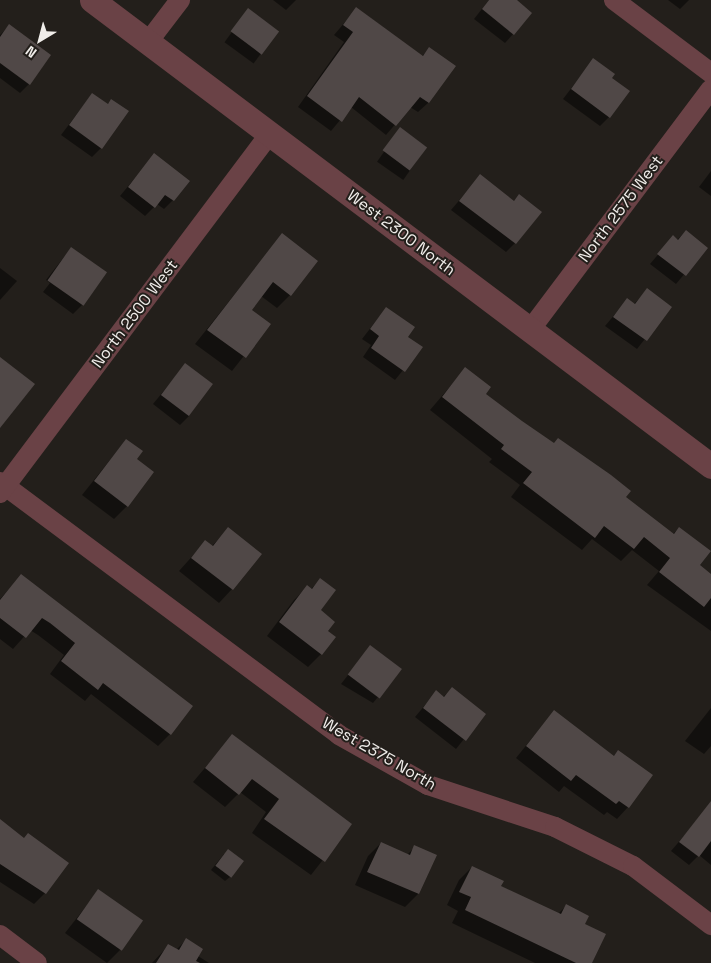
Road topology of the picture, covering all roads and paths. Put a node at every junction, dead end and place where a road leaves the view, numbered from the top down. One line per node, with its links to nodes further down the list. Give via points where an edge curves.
1 (92, 0): 4 (street, West 2300 North)
2 (180, 0): 4 (street)
3 (614, 0): 5 (street)
4 (148, 42): 7 (street, West 2300 North)
5 (711, 73)
6 (711, 89): 8 (street, North 2575 West)
7 (270, 134): 8 (street, West 2300 North); 10 (street, North 2500 West)
8 (530, 330): 9 (street, West 2300 North)
9 (711, 466)
10 (2, 487): 11 (street, West 2375 North, via 339,735 428,786 555,827 633,866)
11 (711, 925)
12 (0, 935): 13 (street)
13 (37, 963)

